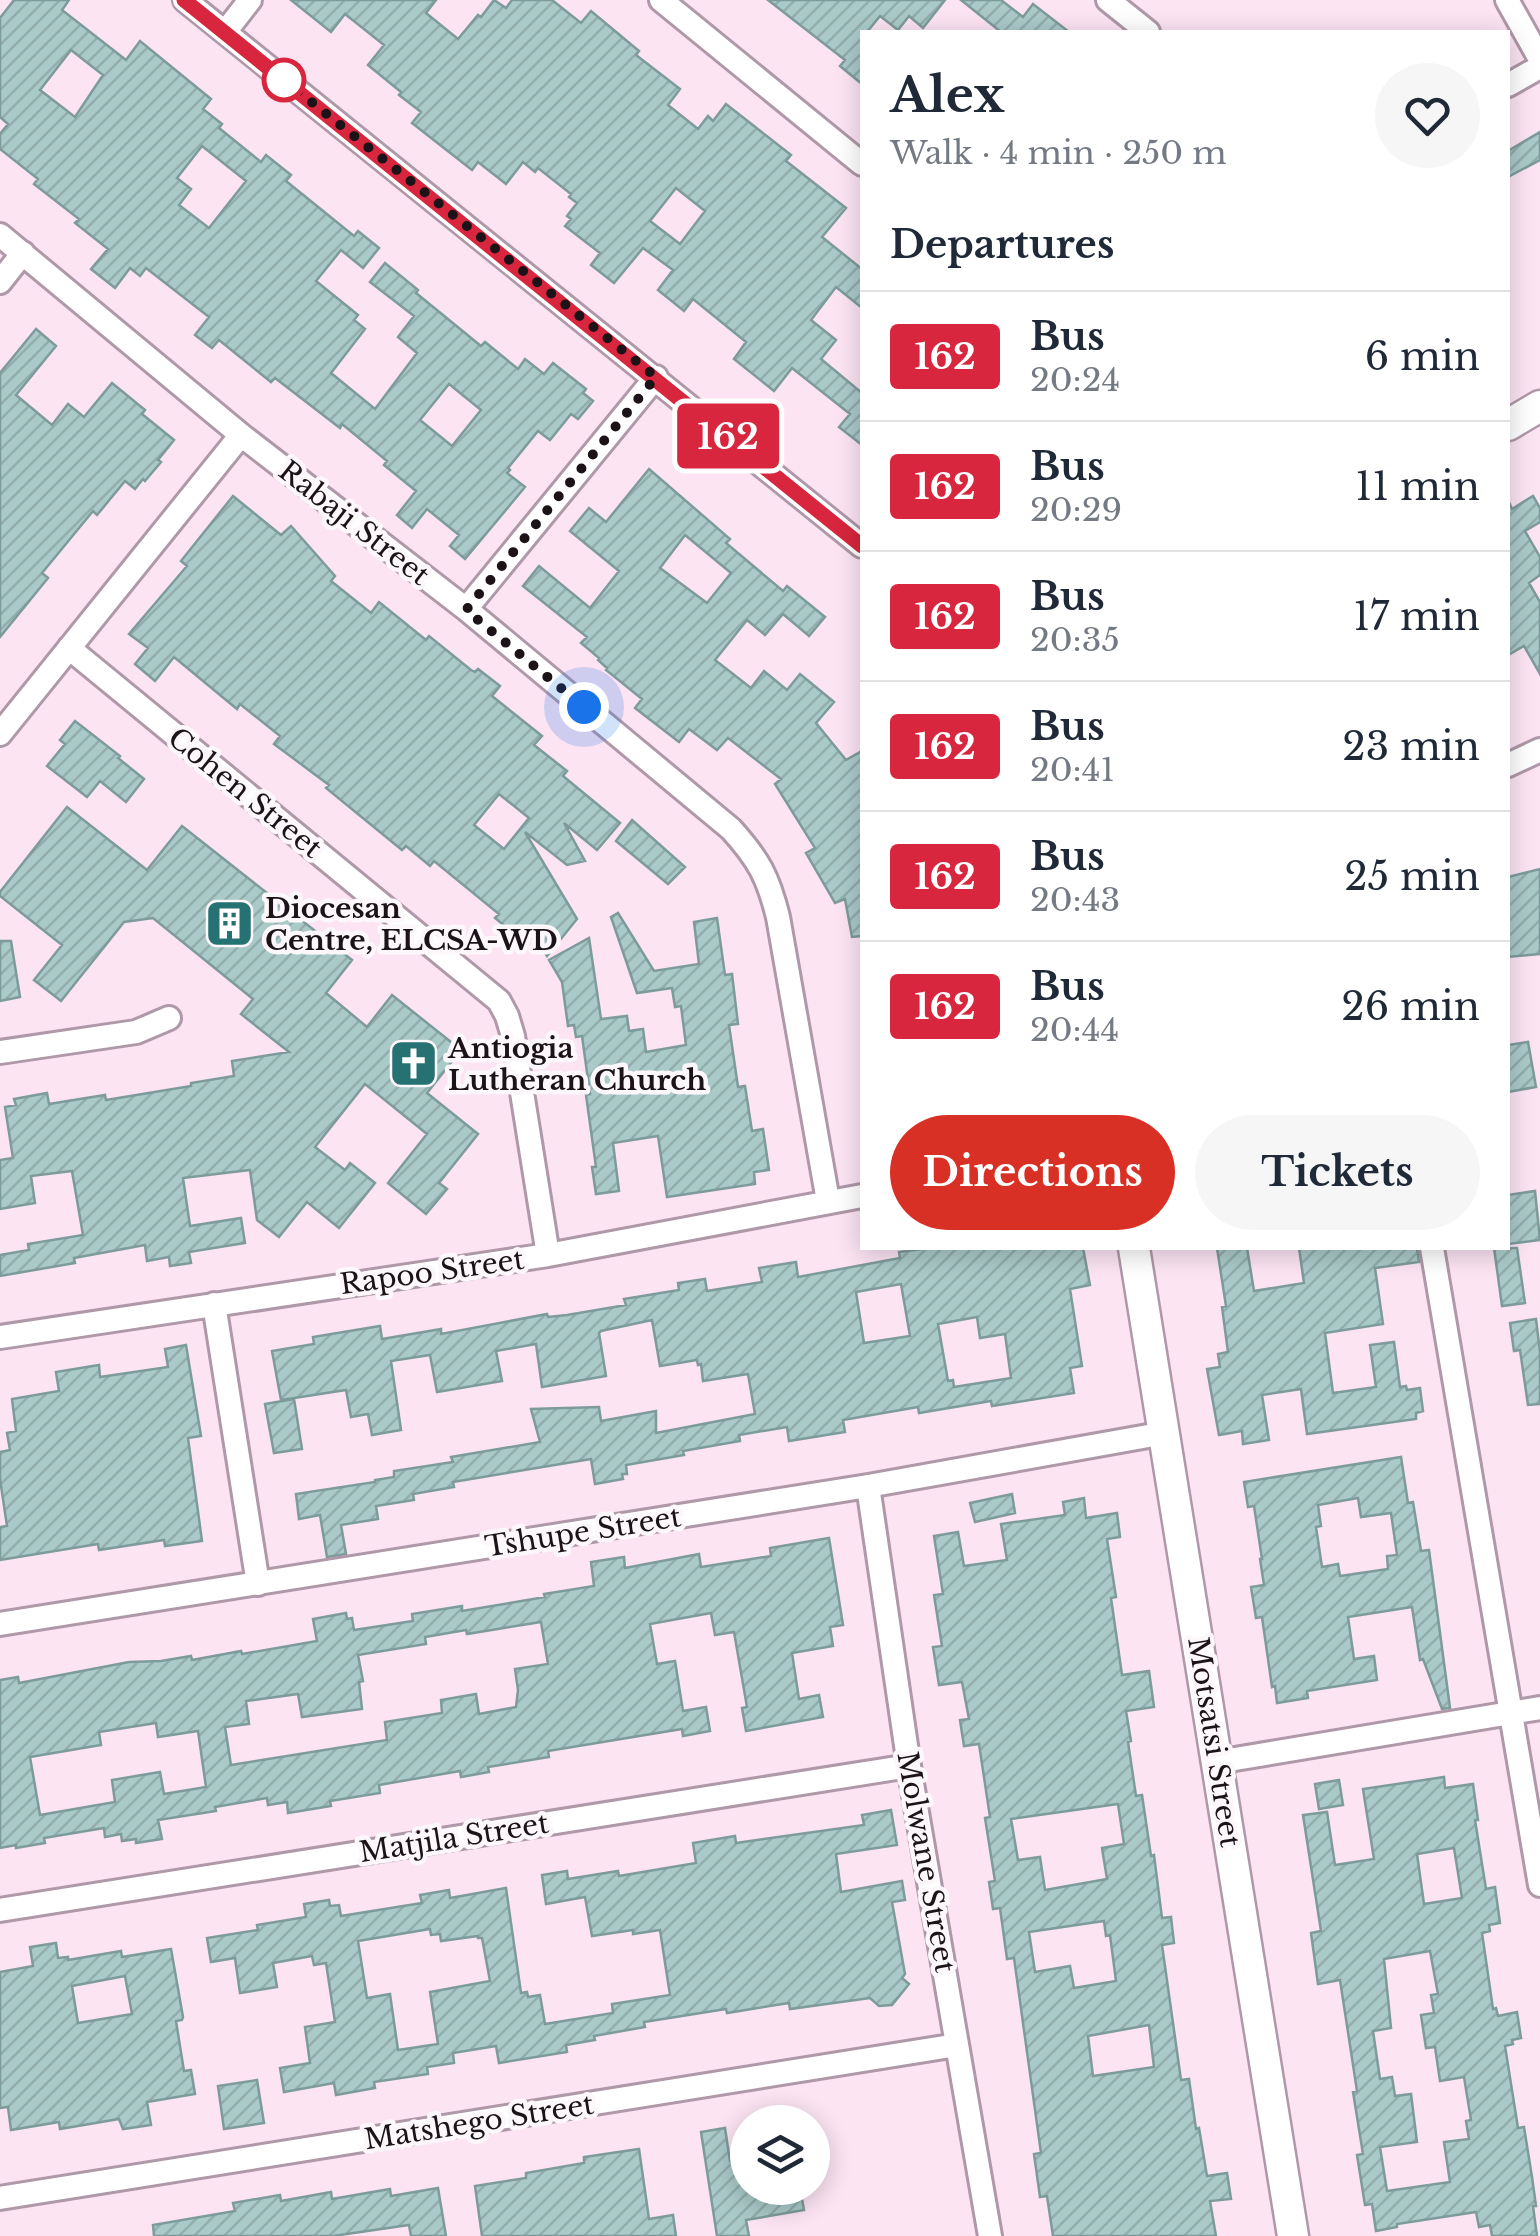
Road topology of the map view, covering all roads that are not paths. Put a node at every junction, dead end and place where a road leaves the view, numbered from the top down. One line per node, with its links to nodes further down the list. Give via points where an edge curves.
1 (184, 0): 7 (street)
2 (250, 0): 7 (street)
3 (661, 0): 10 (street)
4 (1108, 0): 6 (street)
5 (1506, 0): 8 (street)
6 (1146, 30)
7 (224, 32): 14 (street)
8 (1540, 63): 9 (street)
9 (1510, 84)
10 (860, 162)
11 (0, 235): 12 (street, Rabaji Street)
12 (23, 253): 13 (street); 17 (street, Rabaji Street)
13 (0, 282)
14 (656, 377): 18 (street); 19 (street)
15 (1540, 406): 16 (street)
16 (1510, 424)
17 (242, 435): 19 (street, Rabaji Street); 20 (street)
18 (860, 544)
19 (466, 610): 27 (street, Rabaji Street, via 752,852 769,881 778,917)
20 (68, 648): 21 (street); 30 (street, Cohen Street, via 499,1002 512,1036)
21 (0, 734)
22 (1540, 750): 23 (street)
23 (1510, 765)
24 (169, 1018): 25 (street, via 136,1032)
25 (0, 1052)
26 (860, 1196): 27 (street, Rapoo Street)
27 (828, 1201): 30 (street, Rapoo Street)
28 (1134, 1250): 33 (street, Motsatsi Street)
29 (1432, 1250): 38 (street)
30 (548, 1256): 31 (street, Rapoo Street)
31 (214, 1304): 32 (street, Rapoo Street); 35 (street)
32 (0, 1337)
33 (1165, 1432): 34 (street, Tshupe Street); 39 (street, Motsatsi Street)
34 (868, 1486): 35 (street, Tshupe Street); 40 (street, Molwane Street)
35 (258, 1584): 36 (street, Tshupe Street)
36 (0, 1624)
37 (1540, 1708): 38 (street)
38 (1509, 1713): 39 (street); 41 (street)
39 (1218, 1762): 46 (street, Motsatsi Street)
40 (909, 1766): 42 (street, Matjila Street); 43 (street, Molwane Street)
41 (1540, 1885)
42 (0, 1910)
43 (957, 2045): 44 (street, Matshego Street); 45 (street, Molwane Street)
44 (0, 2198)
45 (990, 2236)
46 (1292, 2236)

